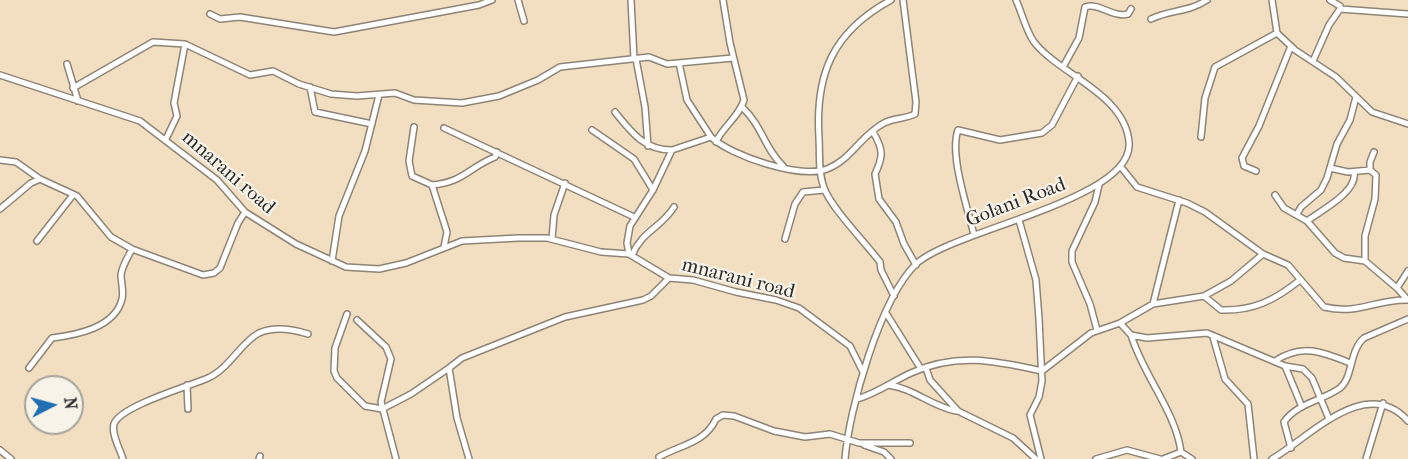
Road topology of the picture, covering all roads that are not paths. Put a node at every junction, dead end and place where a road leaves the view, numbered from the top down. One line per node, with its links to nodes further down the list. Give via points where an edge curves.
1 (492, 0): 14 (street, via 334,32 240,17 220,19)
2 (518, 0): 17 (street)
3 (632, 0): 22 (street)
4 (723, 0): 21 (street)
5 (891, 0): 11 (street)
6 (903, 0): 41 (street, via 917,111 884,123)
7 (1016, 0): 26 (street, via 1033,40)
8 (1207, 0): 16 (street, via 1192,10 1162,13)
9 (1272, 0): 18 (street)
10 (1330, 0): 12 (street)
11 (881, 3): 55 (street, via 842,41 824,74 818,93)
12 (1340, 5): 15 (street); 23 (street)
13 (1131, 9): 26 (street, via 1122,15 1095,6 1085,7 1078,38)
14 (210, 14)
15 (1408, 14)
16 (1151, 19)
17 (524, 21)
18 (1277, 33): 20 (street); 43 (street, via 1215,67 1205,99)
19 (185, 44): 29 (street, via 250,75 273,71); 30 (street, via 150,43); 44 (street, via 174,103 176,120)
20 (1291, 46): 23 (street); 56 (street, via 1242,158 1244,166)
21 (733, 58): 24 (street); 34 (street, via 744,100)
22 (635, 59): 24 (street, via 649,57 667,64); 31 (street, via 560,67 499,96 469,103 422,101 395,93); 46 (street)
23 (1313, 61): 32 (street)
24 (679, 63): 42 (street, via 687,100)
25 (67, 64): 30 (street)
26 (1063, 66): 28 (street)
27 (0, 75): 33 (street, mnarani road)
28 (1078, 76): 52 (street, via 1112,107 1125,127 1129,153); 74 (street, via 1052,125 1042,134 1000,141 958,130 957,161)
29 (310, 87): 31 (street, via 338,95); 36 (street, via 315,112)
30 (73, 88): 33 (street)
31 (379, 95): 36 (street)
32 (1356, 97): 37 (street, via 1378,115); 53 (street)
33 (78, 101): 44 (street, mnarani road, via 140,121)
34 (742, 107): 45 (street, via 721,130); 51 (street, via 757,122 770,150)
35 (615, 112): 46 (street, via 631,133)
36 (372, 124): 82 (street, via 339,216)
37 (1408, 124)
38 (414, 127): 61 (street, via 409,160 412,176)
39 (444, 128): 48 (street)
40 (592, 130): 62 (street, via 634,159)
41 (873, 132): 55 (street, via 842,162); 84 (street, via 882,159 875,174 879,199 896,222)
42 (711, 137): 45 (street); 47 (street)
43 (1201, 137)
44 (166, 139): 69 (street, mnarani road, via 217,180)
45 (716, 142): 51 (street, via 752,159)
46 (648, 146): 47 (street)
47 (672, 150): 62 (street)
48 (497, 152): 59 (street); 61 (street, via 465,177)
49 (1374, 152): 54 (street)
50 (0, 160): 58 (street, via 16,162)
51 (783, 166): 55 (street)
52 (1121, 167): 60 (street, Golani Road); 66 (street, via 1137,187)
53 (1330, 168): 57 (street); 70 (street, via 1321,189)
54 (1370, 170): 57 (street); 83 (street, via 1377,181 1365,236)
55 (819, 171): 63 (street)
56 (1256, 171)
57 (1354, 172): 73 (street, via 1354,181 1338,201)
58 (40, 179): 64 (street); 68 (street)
59 (565, 183): 71 (street); 75 (street, via 554,216)
60 (1099, 184): 72 (street, Golani Road); 98 (street, via 1095,202 1072,251 1072,262)
61 (432, 185): 78 (street, via 447,232)
62 (653, 190): 71 (street)
63 (824, 190): 76 (street, via 803,192 798,198); 89 (street, via 880,262)
64 (74, 195): 77 (street); 79 (street, via 85,203 104,231)
65 (1275, 195): 70 (street, via 1284,208)
66 (1179, 200): 81 (street, via 1205,212); 92 (street)
67 (674, 207): 80 (street, via 663,221 643,235)
68 (0, 209)
69 (245, 212): 79 (street, via 224,262 214,273 190,272); 82 (street, mnarani road)
70 (1297, 214): 73 (street)
71 (634, 217): 80 (street, via 628,235)
72 (1019, 220): 74 (street, Golani Road); 108 (street, via 1036,280)
73 (1307, 221): 83 (street, via 1335,253)
74 (974, 236): 84 (street, Golani Road, via 940,248)
75 (552, 239): 78 (street, mnarani road, via 462,241); 80 (street, mnarani road, via 601,252)
76 (785, 239)
77 (37, 241)
78 (444, 247): 82 (street, mnarani road, via 379,269 358,269)
79 (132, 249): 105 (street, via 122,271 121,302 113,314 91,330 50,339)
80 (630, 254): 86 (street, mnarani road)
81 (1263, 254): 87 (street, via 1288,266); 90 (street, via 1231,281)
82 (332, 261)
83 (1365, 261): 88 (street)
84 (916, 265): 89 (street, Golani Road)
85 (1408, 271): 88 (street)
86 (669, 278): 106 (street, via 643,300 557,320 468,356); 109 (street, mnarani road, via 693,280 799,308 850,346)
87 (1300, 280): 90 (street, via 1269,302 1242,309 1215,308); 91 (street, via 1320,304 1339,310 1353,311)
88 (1396, 288): 91 (street)
89 (894, 296): 93 (street, Golani Road)
90 (1204, 296): 92 (street)
91 (1407, 299)
92 (1153, 304): 97 (street)
93 (886, 313): 107 (street); 109 (street, Golani Road)
94 (347, 314): 116 (street, via 335,348 334,371 365,406)
95 (1408, 319): 103 (street, via 1364,338)
96 (357, 320): 116 (street, via 386,347 391,359)
97 (1120, 323): 98 (street); 100 (street)
98 (1097, 330): 108 (street)
99 (308, 334): 110 (street, via 286,328 260,332 210,377)
100 (1131, 335): 101 (street, via 1156,338 1207,333); 126 (street, via 1176,430)
101 (1213, 337): 102 (street); 139 (street, via 1226,379 1248,404)
102 (1275, 361): 103 (street, via 1306,349); 104 (street)
103 (1350, 363): 112 (street, via 1340,388)
104 (1285, 366): 112 (street, via 1307,371); 115 (street)
105 (28, 368)
106 (449, 368): 116 (street); 131 (street)
107 (924, 368): 108 (street, via 968,358); 111 (street); 118 (street)
108 (1042, 371): 135 (street, via 1039,397 1030,415)
109 (863, 372): 113 (street, Golani Road)
110 (187, 385): 117 (street); 129 (street, via 118,418 114,434)
111 (886, 385): 113 (street); 118 (street, via 900,386 933,405)
112 (1319, 397): 115 (street); 119 (street)
113 (857, 399): 121 (street, Golani Road)
114 (1383, 404): 119 (street, via 1369,404); 120 (street); 141 (street)
115 (1302, 407): 124 (street, via 1284,422)
116 (382, 409): 130 (street)
117 (188, 410)
118 (958, 411): 134 (street, via 1013,438)
119 (1329, 419): 124 (street)
120 (1408, 422)
121 (848, 440): 122 (street); 128 (street, via 830,434 788,434 723,415 716,418 704,436); 132 (street, Golani Road)
122 (860, 443): 123 (street); 133 (street, via 884,452)
123 (910, 443)
124 (1291, 448): 140 (street)
125 (0, 450): 127 (street)
126 (1181, 452): 137 (street); 138 (street)
127 (10, 458)
128 (659, 458)
129 (123, 459)
130 (396, 459)
131 (469, 459)
132 (845, 459)
133 (891, 459)
134 (1036, 459)
135 (1041, 459)
136 (1096, 459): 137 (street, via 1127,450)
137 (1161, 459)
138 (1192, 459)
139 (1254, 459)
140 (1272, 459)
141 (1366, 459)

